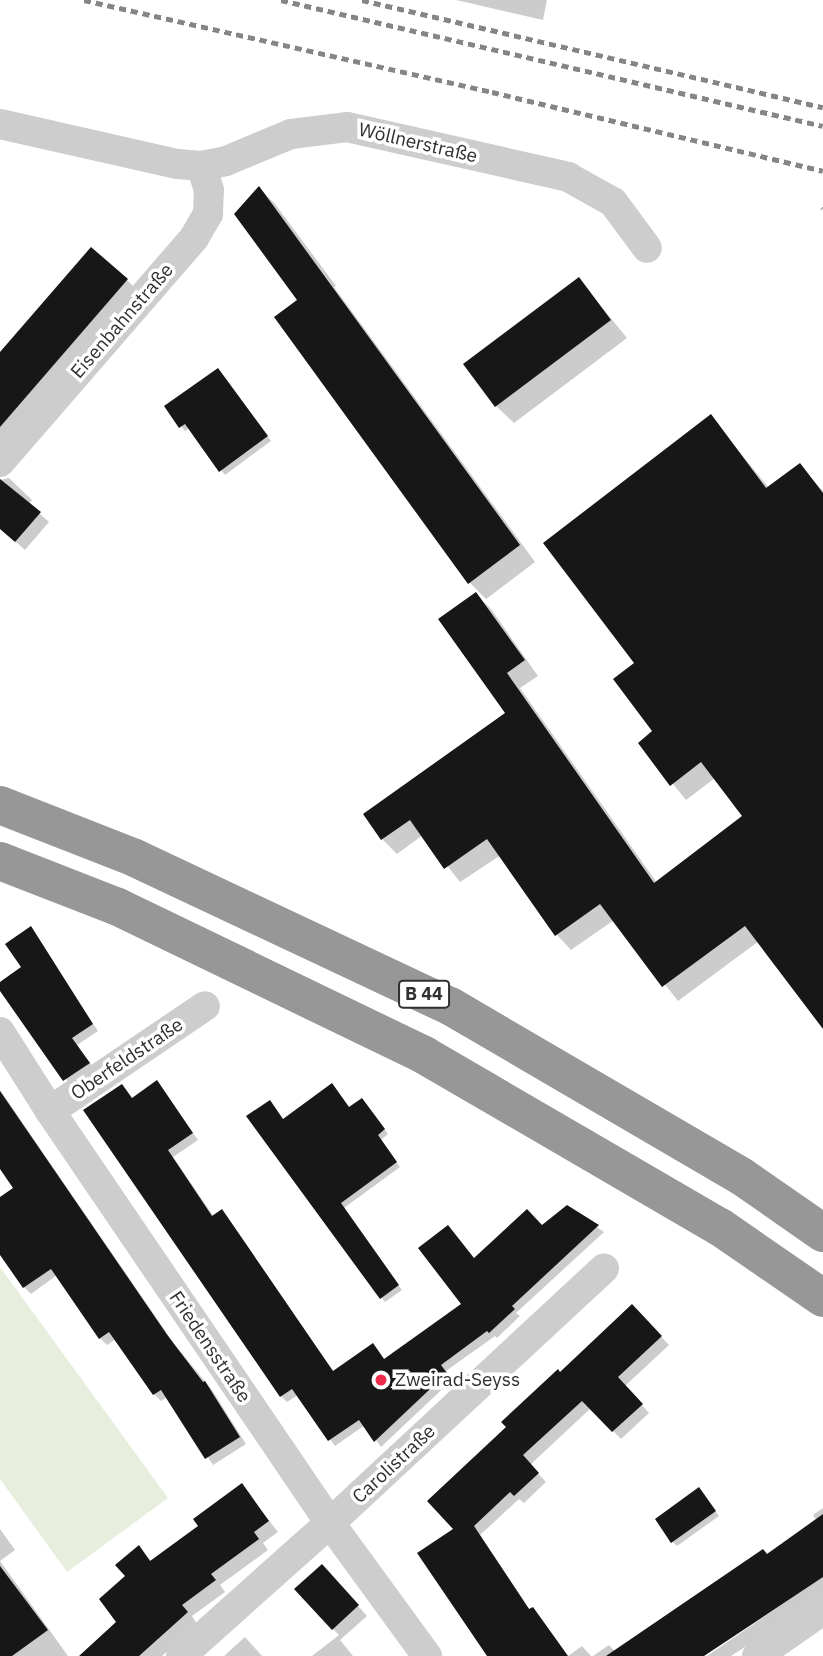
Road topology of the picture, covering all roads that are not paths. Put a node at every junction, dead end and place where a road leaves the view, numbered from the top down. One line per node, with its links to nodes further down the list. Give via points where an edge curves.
1 (0, 124): 2 (street, Wöllnerstraße)
2 (201, 166): 3 (street, Wöllnerstraße, via 226,161 291,134 347,127 568,177 613,202); 4 (street, Eisenbahnstraße, via 209,190 208,214 194,238)
3 (647, 247)
4 (0, 462)
5 (0, 805): 10 (highway, B 44, via 135,858 450,1006 741,1176)
6 (0, 861): 12 (highway, via 118,907 424,1055 720,1227)
7 (205, 1006): 9 (street, Oberfeldstraße)
8 (0, 1032): 9 (street, Friedensstraße)
9 (50, 1111): 13 (street, Friedensstraße)
10 (823, 1233)
11 (604, 1268): 13 (street, Carolistraße)
12 (823, 1298)
13 (330, 1523): 15 (street, Carolistraße); 16 (street, Friedensstraße)
14 (823, 1610): 17 (street)
15 (181, 1656)
16 (427, 1656)
17 (757, 1656)

